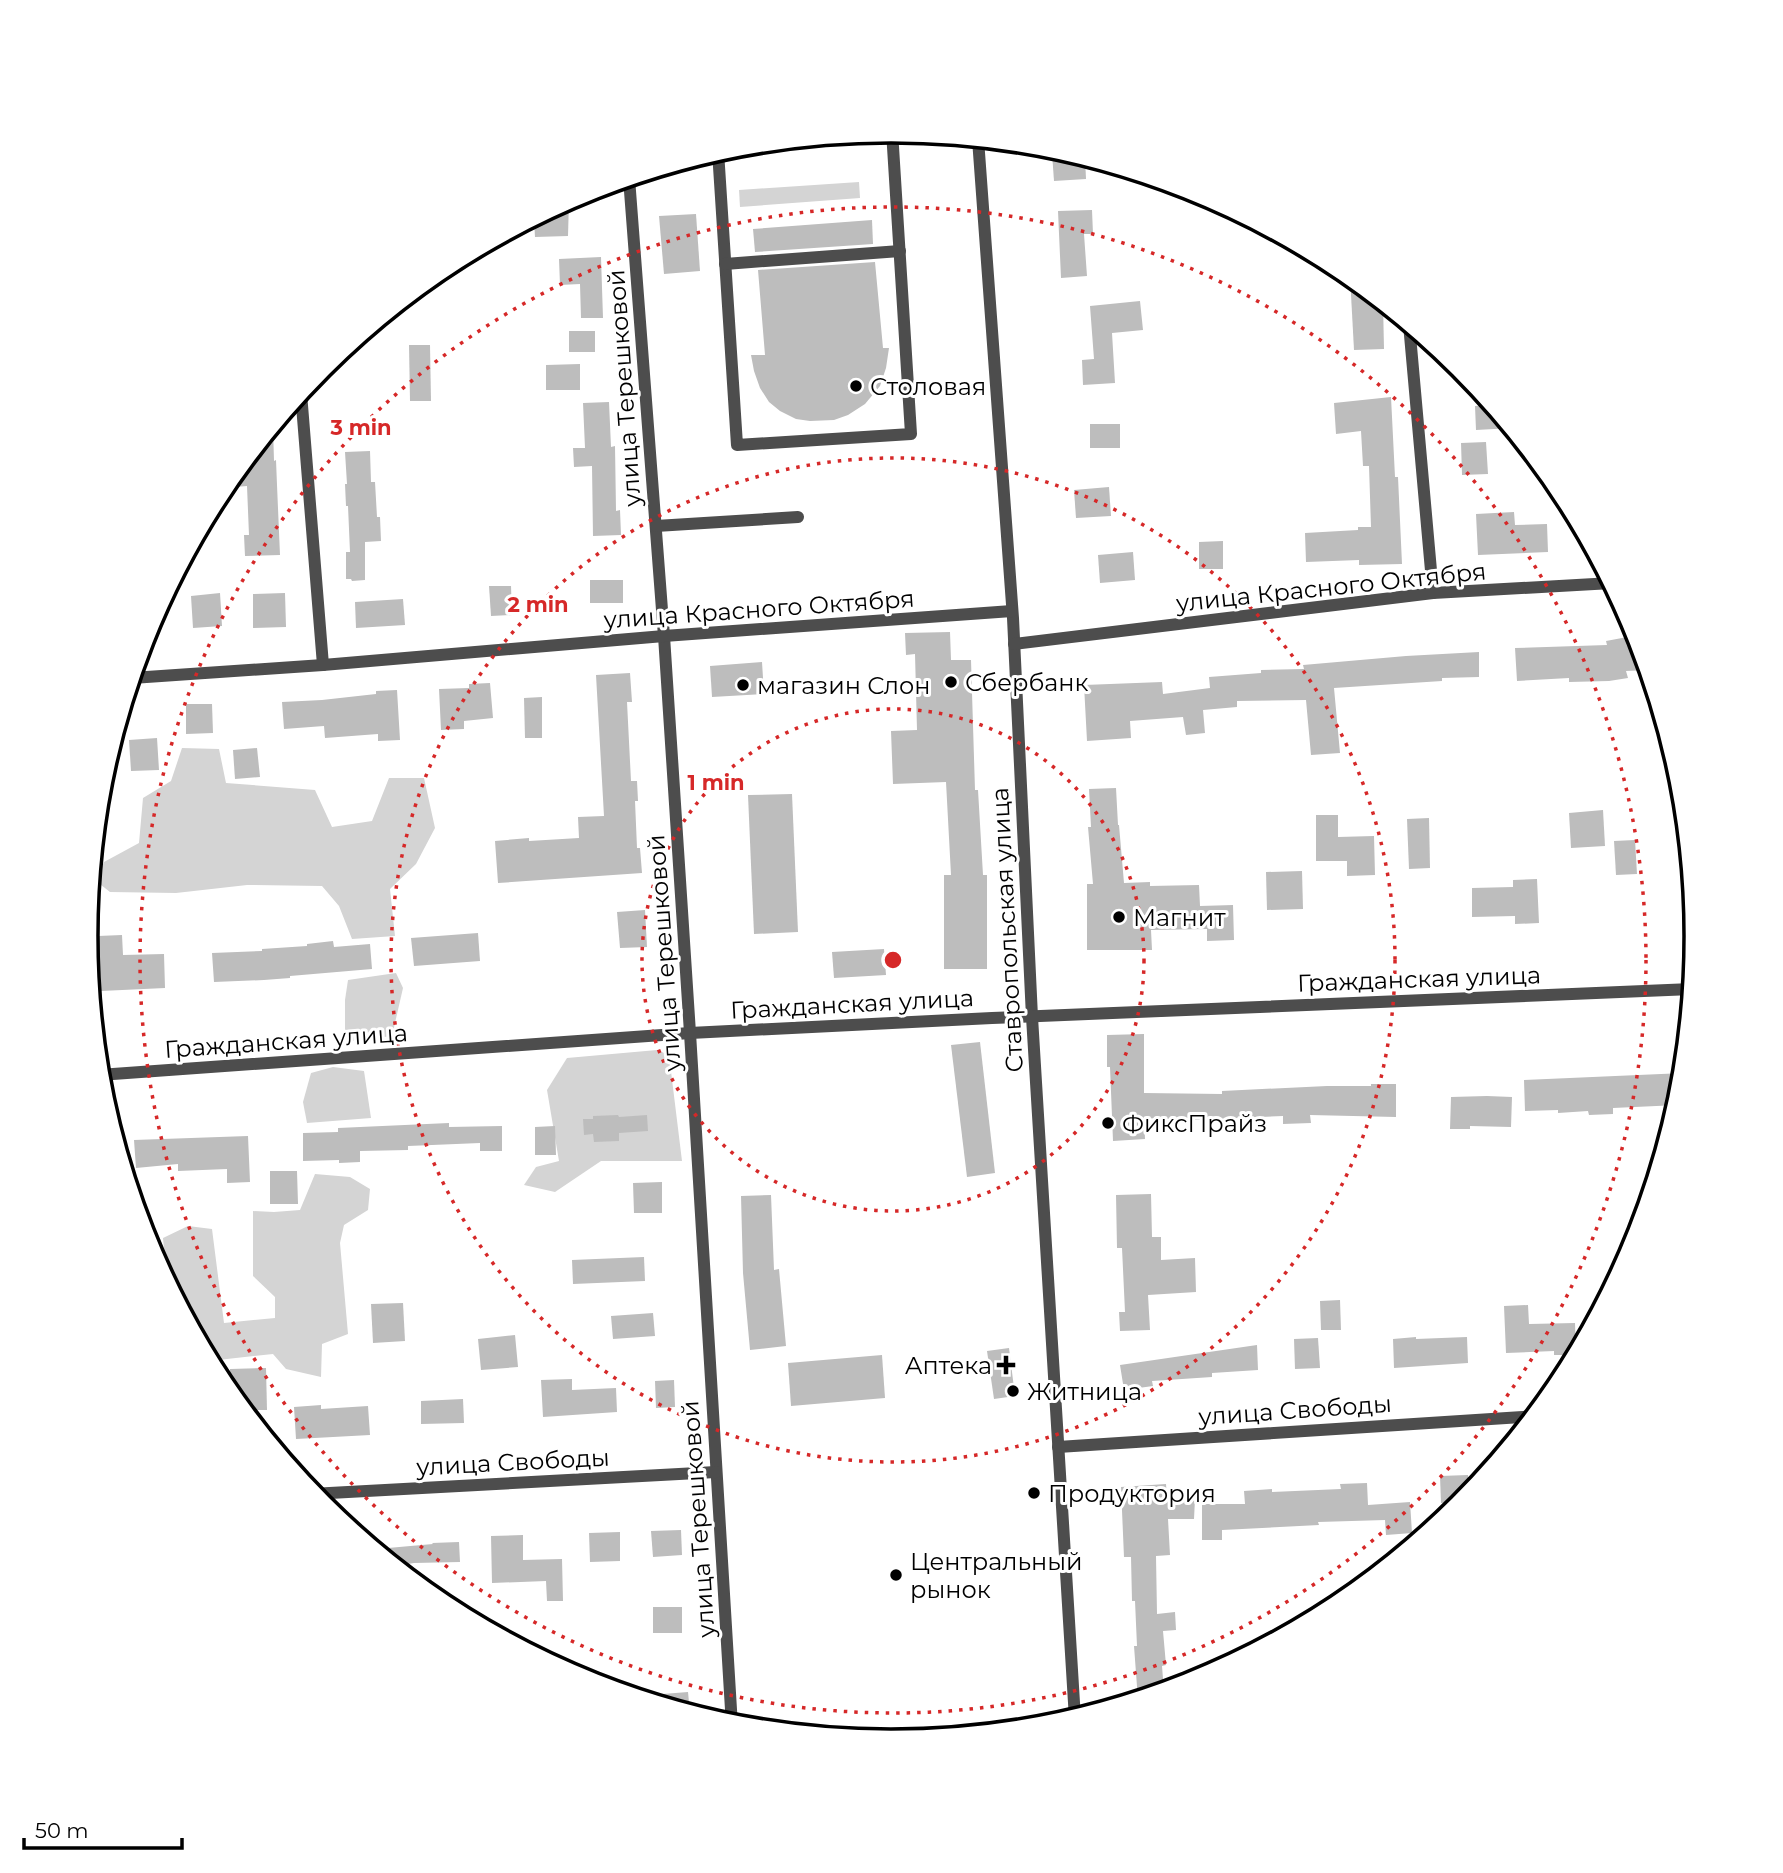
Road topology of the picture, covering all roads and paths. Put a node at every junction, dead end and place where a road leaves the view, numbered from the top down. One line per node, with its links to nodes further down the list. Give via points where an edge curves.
1 (893, 143): 5 (street)
2 (979, 148): 13 (street, Ставропольская улица)
3 (719, 162): 6 (street)
4 (630, 187): 10 (street, улица Терешковой)
5 (900, 251): 6 (street); 6 (street, via 911,433 898,435 737,445)
6 (725, 264)
7 (1410, 336): 12 (street)
8 (301, 406): 16 (street)
9 (798, 517): 10 (street)
10 (656, 526): 14 (street, улица Терешковой)
11 (1602, 584): 12 (street, улица Красного Октября)
12 (1433, 593): 15 (street, улица Красного Октября)
13 (1012, 611): 14 (street, улица Красного Октября); 15 (street, Ставропольская улица)
14 (664, 636): 16 (street, улица Красного Октября); 20 (street, улица Терешковой)
15 (1014, 645): 19 (street, Ставропольская улица)
16 (323, 665): 17 (street, улица Красного Октября)
17 (141, 677)
18 (1683, 989): 19 (street, Гражданская улица)
19 (1032, 1017): 20 (street, Гражданская улица); 23 (street, Ставропольская улица)
20 (690, 1033): 21 (street, Гражданская улица); 24 (street, улица Терешковой)
21 (111, 1075)
22 (1523, 1417): 23 (street, улица Свободы)
23 (1058, 1447): 26 (street, Ставропольская улица)
24 (716, 1472): 25 (street, улица Свободы); 27 (street, улица Терешковой)
25 (326, 1493)
26 (1074, 1708)
27 (731, 1714)

